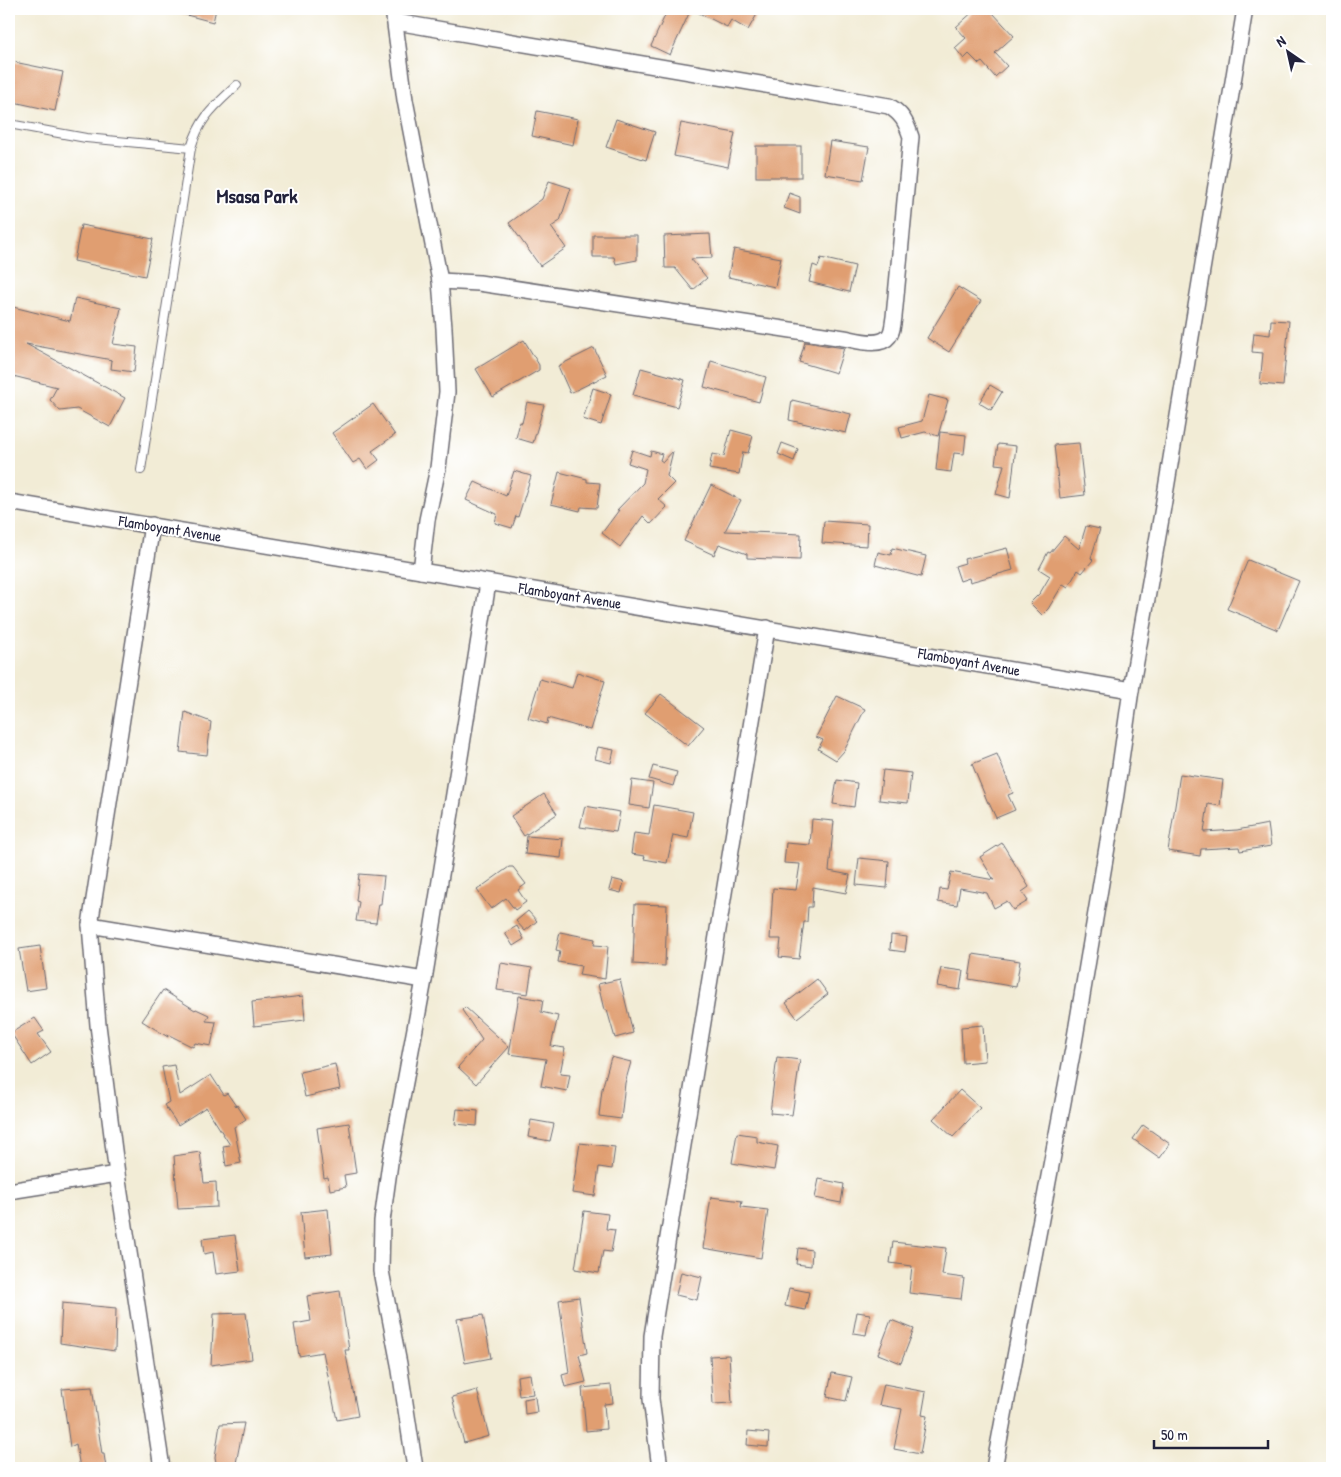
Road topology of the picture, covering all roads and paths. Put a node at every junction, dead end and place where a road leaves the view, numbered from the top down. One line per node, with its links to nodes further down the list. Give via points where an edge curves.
1 (1245, 9): 13 (street)
2 (394, 15): 6 (street, via 405,100); 6 (street, via 889,106 906,121 911,137 894,317 890,335 882,342 479,283)
3 (237, 84): 5 (lane, via 204,117)
4 (9, 124): 5 (lane, via 86,138)
5 (191, 148): 7 (lane)
6 (440, 282): 10 (street, via 447,392)
7 (141, 470)
8 (9, 502): 9 (street, Flamboyant Avenue)
9 (152, 526): 10 (street, Flamboyant Avenue); 14 (street)
10 (421, 571): 11 (street, Flamboyant Avenue)
11 (488, 583): 12 (street, Flamboyant Avenue); 15 (street)
12 (767, 628): 13 (street, Flamboyant Avenue); 20 (street, via 652,1336 651,1399)
13 (1131, 690): 21 (street, via 1073,1049)
14 (90, 925): 15 (street); 16 (street, via 98,1025)
15 (424, 980): 19 (street, via 381,1229 381,1271)
16 (117, 1174): 17 (street); 18 (street)
17 (9, 1191)
18 (162, 1468)
19 (415, 1468)
20 (660, 1468)
21 (994, 1468)

